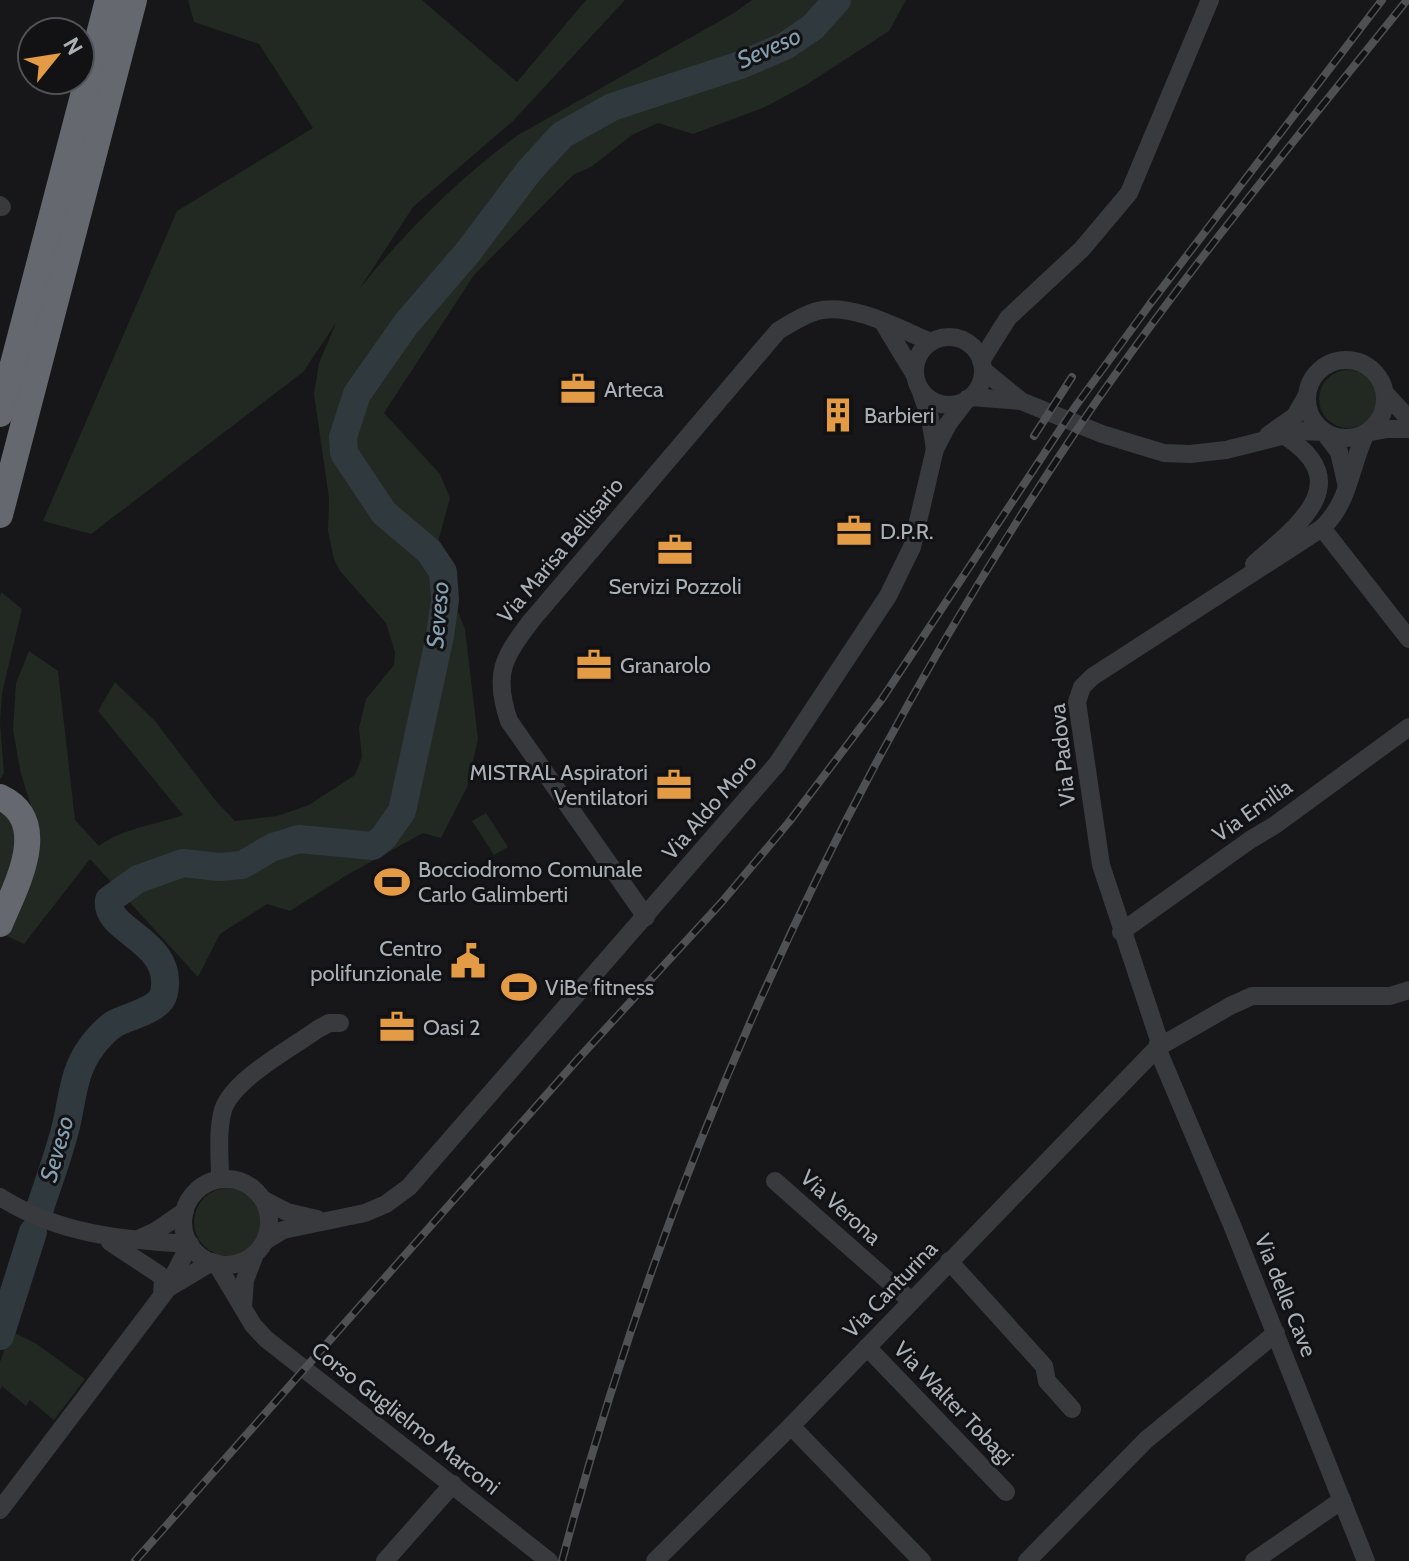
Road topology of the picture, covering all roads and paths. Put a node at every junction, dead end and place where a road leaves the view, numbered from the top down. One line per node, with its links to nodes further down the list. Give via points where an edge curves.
1 (108, 0): 14 (highway)
2 (134, 0): 23 (highway)
3 (1210, 0): 4 (street, via 1129,193 1082,249)
4 (1008, 318): 6 (street); 8 (street)
5 (884, 324): 7 (street, Via Marisa Bellisario); 9 (street); 29 (street, Via Marisa Bellisario, via 864,313 821,310 778,331 507,652 501,685 509,721)
6 (958, 338): 7 (street); 8 (street, via 968,343)
7 (931, 342): 9 (street, via 918,356)
8 (982, 366): 12 (street, via 977,389); 13 (street)
9 (917, 381): 12 (street, via 935,402 957,404); 21 (street, Via Aldo Moro)
10 (1385, 393): 11 (street, via 1373,371 1350,360 1325,365); 15 (street); 18 (street, via 1381,416)
11 (1306, 397): 17 (street, via 1314,422); 20 (street, via 1289,421)
12 (969, 398): 13 (street); 21 (street, Via Aldo Moro)
13 (1021, 401): 20 (street, via 1164,453 1226,450)
14 (0, 414)
15 (1409, 419)
16 (1409, 429): 18 (street)
17 (1324, 432): 18 (street, via 1344,439); 19 (street, via 1308,429); 22 (street, via 1339,452)
18 (1366, 433): 22 (street, Via Padova)
19 (1285, 436): 20 (street); 25 (street, via 1315,465 1320,482 1316,502)
20 (1255, 441)
21 (935, 449): 29 (street, Via Aldo Moro, via 912,547 888,596 777,764)
22 (1346, 490): 24 (street, Via Padova, via 1340,508)
23 (0, 515)
24 (1322, 528): 25 (street, Via Padova); 26 (street)
25 (1225, 593): 31 (street, Via Padova, via 1092,677 1078,696 1099,859)
26 (1409, 639)
27 (1409, 727): 31 (street, Via Emilia)
28 (0, 797): 30 (highway, via 22,819 28,847)
29 (646, 917): 40 (street, Via Aldo Moro, via 409,1187 365,1213)
30 (0, 924)
31 (1121, 932): 34 (street, Via Padova, via 1159,1040)
32 (1409, 990): 34 (street, Via Canturina, via 1390,996 1252,996)
33 (340, 1023): 35 (street, via 318,1029 237,1087 220,1126)
34 (1157, 1048): 45 (street, Via Canturina); 50 (street, Via delle Cave)
35 (220, 1179): 38 (street, via 246,1183); 39 (street, via 197,1189)
36 (775, 1181): 48 (street, Via Verona)
37 (0, 1197): 41 (street, via 49,1222)
38 (264, 1200): 40 (street, Via Aldo Moro, via 287,1212); 44 (street, via 269,1227)
39 (185, 1211): 42 (street); 43 (street)
40 (324, 1220): 44 (street, Via Aldo Moro, via 283,1230)
41 (101, 1237): 42 (street); 47 (street, via 160,1275)
42 (133, 1241): 43 (street)
43 (190, 1244): 46 (street); 47 (street)
44 (260, 1247): 46 (street, via 237,1263); 49 (street, via 245,1280)
45 (949, 1261): 48 (street, Via Canturina); 52 (street, via 1044,1366 1047,1381)
46 (214, 1263): 47 (street); 49 (street, Corso Guglielmo Marconi)
47 (164, 1293): 57 (street)
48 (911, 1301): 51 (street, Via Canturina)
49 (243, 1307): 54 (street, Corso Guglielmo Marconi, via 266,1339)
50 (1276, 1333): 56 (street, Via delle Cave); 62 (street, via 1146,1440)
51 (867, 1347): 53 (street, Via Canturina); 55 (street, Via Walter Tobagi)
52 (1072, 1409)
53 (791, 1426): 60 (street, Via Canturina); 61 (street)
54 (453, 1484): 58 (street); 59 (street, Corso Guglielmo Marconi)
55 (1006, 1492)
56 (1342, 1500): 63 (street); 64 (street, Via delle Cave)
57 (0, 1510)
58 (385, 1561)
59 (549, 1561)
60 (655, 1561)
61 (922, 1561)
62 (1027, 1561)
63 (1254, 1561)
64 (1366, 1561)

